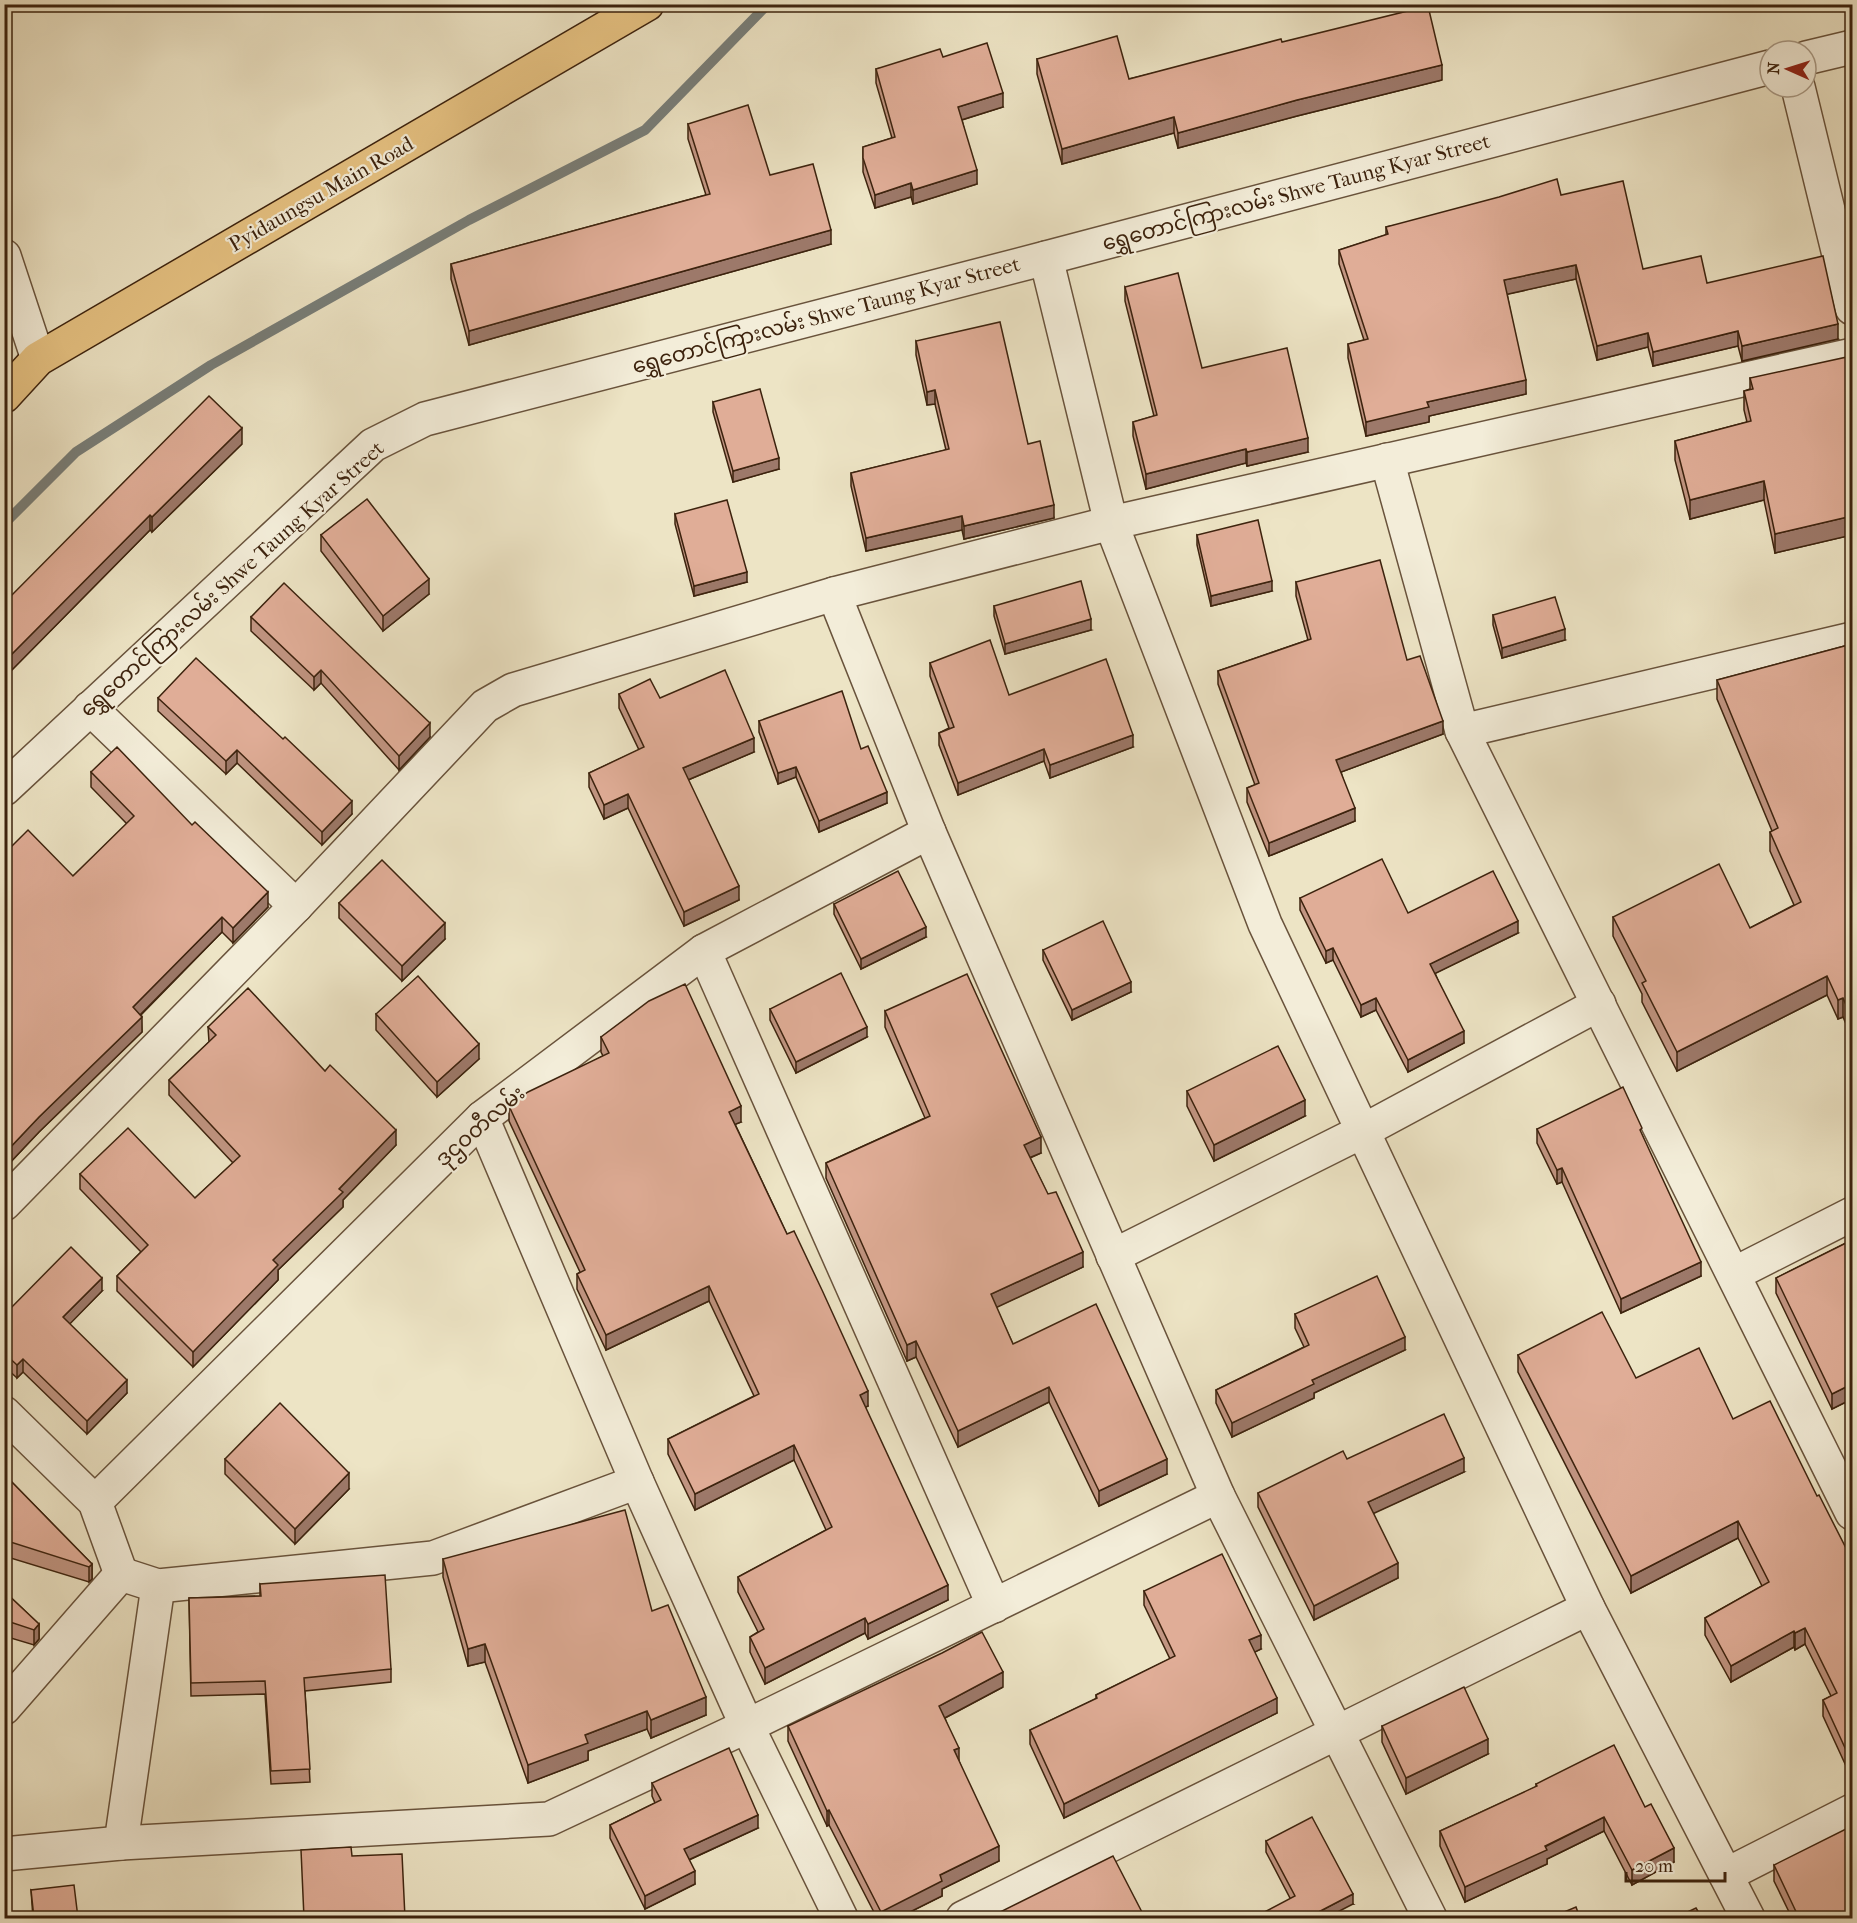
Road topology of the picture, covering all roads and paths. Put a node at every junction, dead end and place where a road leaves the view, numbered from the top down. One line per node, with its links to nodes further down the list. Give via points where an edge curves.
1 (647, 4): 10 (main road, Pyidaungsu Main Road)
2 (1852, 47): 3 (street)
3 (1818, 55)
4 (1758, 70): 7 (street, ရွှေတောင်ကြားလမ်း Shwe Taung Kyar Street)
5 (1801, 99): 8 (street)
6 (4, 256): 10 (street)
7 (1046, 258): 13 (street); 16 (street, ရွှေတောင်ကြားလမ်း Shwe Taung Kyar Street, via 425,419 373,445)
8 (1852, 308)
9 (1852, 355): 12 (street)
10 (38, 359): 11 (main road, Pyidaungsu Main Road)
11 (4, 396)
12 (1387, 460): 13 (street); 17 (street)
13 (1111, 523): 14 (street); 24 (street, via 1265,924)
14 (834, 594): 19 (street); 20 (street, via 513,690 485,706)
15 (1852, 639): 17 (street)
16 (90, 708): 18 (street, ရွှေတောင်ကြားလမ်း Shwe Taung Kyar Street); 20 (street)
17 (1462, 731): 22 (street)
18 (4, 789)
19 (929, 832): 21 (street, ဒုဌဝတီလမ်း); 27 (street)
20 (296, 906): 25 (street)
21 (704, 951): 23 (street, ဒုဌဝတီလမ်း); 36 (street)
22 (1599, 1004): 24 (street); 28 (street)
23 (482, 1119): 30 (street); 32 (street, ဒုဌဝတီလမ်း)
24 (1363, 1131): 27 (street); 37 (street)
25 (4, 1204)
26 (1852, 1214): 28 (street)
27 (1113, 1256): 31 (street)
28 (1734, 1274): 33 (street)
29 (4, 1413): 32 (street)
30 (638, 1482): 35 (street, via 434,1558); 39 (street)
31 (1218, 1496): 36 (street); 40 (street)
32 (94, 1502): 34 (street)
33 (1852, 1513)
34 (121, 1574): 35 (street); 38 (street)
35 (158, 1586): 42 (street)
36 (994, 1606): 39 (street)
37 (1588, 1608): 40 (street); 44 (street)
38 (4, 1708)
39 (747, 1726): 42 (street, via 549,1820); 45 (street)
40 (1337, 1733): 46 (street); 47 (street)
41 (1852, 1811): 44 (street)
42 (120, 1843): 43 (street)
43 (4, 1854)
44 (1726, 1875): 48 (street)
45 (841, 1918)
46 (963, 1918)
47 (1430, 1918)
48 (1748, 1918)

